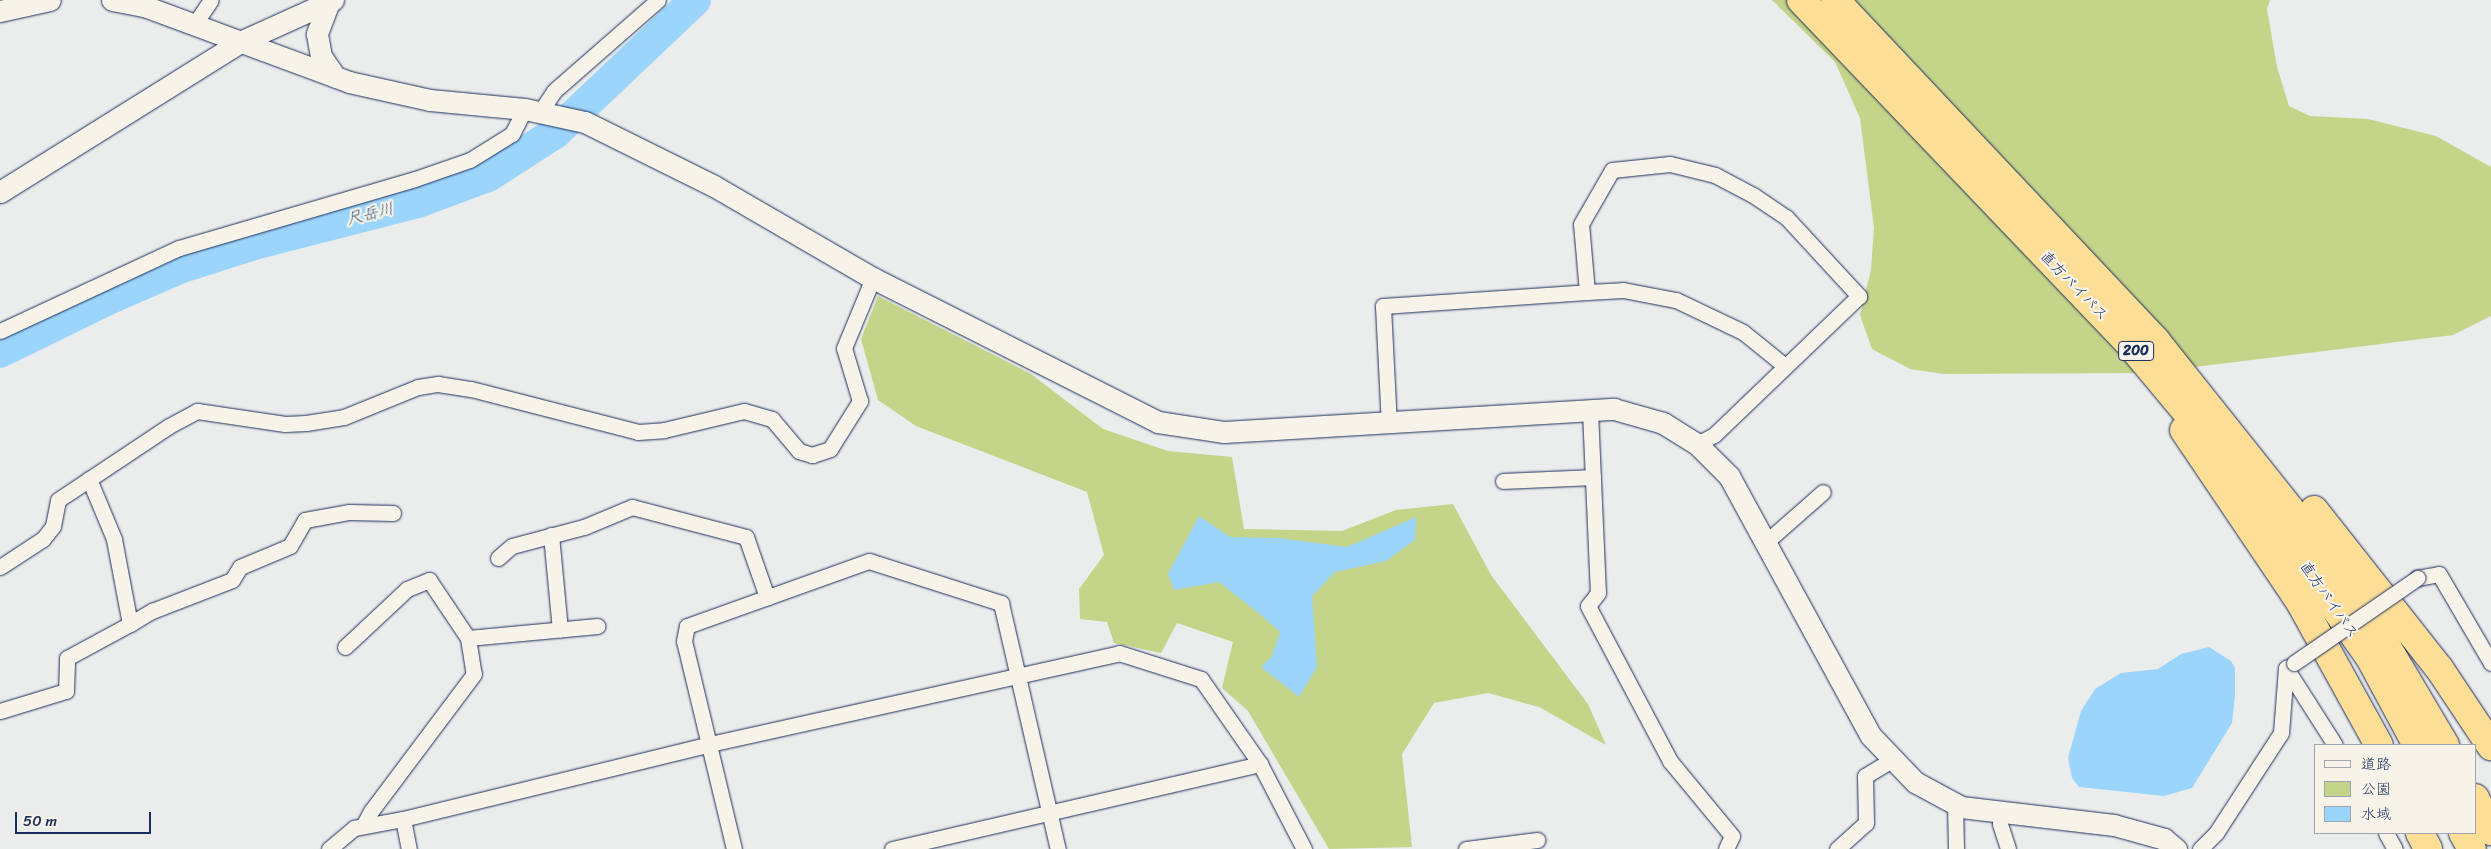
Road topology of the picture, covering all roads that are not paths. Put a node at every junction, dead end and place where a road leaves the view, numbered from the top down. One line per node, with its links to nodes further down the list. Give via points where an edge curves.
1 (50, 0): 10 (street)
2 (112, 0): 11 (street, via 144,6)
3 (211, 0): 11 (street)
4 (658, 0): 14 (street, via 554,91)
5 (1780, 0): 15 (highway)
6 (1801, 0): 15 (highway, 直方バイパス / 200)
7 (1835, 0): 15 (highway, 直方バイパス / 200)
8 (1851, 0): 15 (highway)
9 (331, 1): 12 (street); 13 (street, via 317,34 321,56)
10 (0, 11)
11 (194, 25): 12 (street)
12 (240, 42): 13 (street); 16 (street)
13 (335, 77): 14 (street, via 430,100)
14 (536, 111): 17 (street, via 585,122 714,186); 19 (street, via 512,134 470,160 179,248)
15 (1930, 119): 20 (highway, 直方バイパス / 200)
16 (0, 192)
17 (873, 278): 23 (street, via 1158,422 1224,432); 26 (street, via 844,348 860,401 830,450 812,455 799,451 772,419 744,411 664,430 638,432 471,389 438,384 418,387 344,417 306,423 285,424 197,411)
18 (1587, 292): 21 (street, via 1623,290 1676,300 1743,332); 21 (street, via 1581,224 1612,170 1670,164 1715,175 1753,195 1786,218 1858,296); 23 (street, via 1383,306)
19 (0, 331)
20 (2145, 345): 46 (highway, via 2211,476 2300,602); 47 (highway, 直方バイパス / 200, via 2369,656); 48 (highway, 直方バイパス / 200, via 2318,544 2387,647); 49 (highway, via 2237,416 2439,668)
21 (1785, 366): 24 (street, via 1714,435)
22 (1590, 411): 23 (street); 24 (street, via 1614,409 1663,423); 25 (street)
23 (1389, 425)
24 (1697, 444): 31 (street, via 1728,476)
25 (1593, 477): 27 (street); 70 (street, via 1598,593 1588,606 1670,761 1732,836)
26 (89, 480): 33 (street, via 58,500 53,526 43,539); 35 (street, via 114,539)
27 (1503, 481)
28 (1823, 492): 31 (street)
29 (393, 514): 35 (street, via 349,512 306,520 290,546 240,567 232,580 152,611)
30 (551, 535): 32 (street, via 512,546); 34 (street, via 584,527 632,507 746,537); 37 (street)
31 (1765, 543): 50 (street, via 1871,736)
32 (498, 558)
33 (0, 567)
34 (768, 597): 42 (street, via 869,561 1001,603); 44 (street, via 688,626 684,640)
35 (130, 624): 43 (street, via 67,658 66,692)
36 (597, 626): 37 (street)
37 (560, 630): 38 (street)
38 (468, 638): 39 (street, via 429,580 407,589); 57 (street, via 474,674)
39 (345, 647)
40 (2491, 662): 41 (street, bridge, via 2439,574 2416,578)
41 (2290, 666): 45 (street); 75 (street, via 2281,733 2216,833)
42 (1018, 675): 44 (street); 51 (street, via 1119,653 1201,679); 55 (street)
43 (0, 711)
44 (710, 744): 56 (street); 65 (street)
45 (2334, 744)
46 (2377, 744)
47 (2416, 744)
48 (2444, 744)
49 (2491, 746)
50 (1893, 759): 53 (street, via 1915,782); 71 (street, via 1865,776 1866,823)
51 (1260, 764): 55 (street); 68 (street)
52 (2476, 800): 58 (highway)
53 (1955, 804): 54 (street); 72 (street)
54 (2000, 812): 73 (street, via 2000,824); 74 (street, via 2114,825 2164,839)
55 (1049, 813): 66 (street); 67 (street)
56 (403, 820): 57 (street); 64 (street)
57 (363, 826): 63 (street, via 354,828)
58 (2491, 831)
59 (2387, 834): 76 (street)
60 (2420, 834): 77 (highway)
61 (2464, 834): 78 (highway)
62 (1536, 840): 69 (street)
63 (329, 849)
64 (409, 849)
65 (734, 849)
66 (892, 849)
67 (1058, 849)
68 (1304, 849)
69 (1466, 849)
70 (1726, 849)
71 (1837, 849)
72 (1956, 849)
73 (2008, 849)
74 (2176, 849)
75 (2200, 849)
76 (2395, 849)
77 (2428, 849)
78 (2472, 849)

